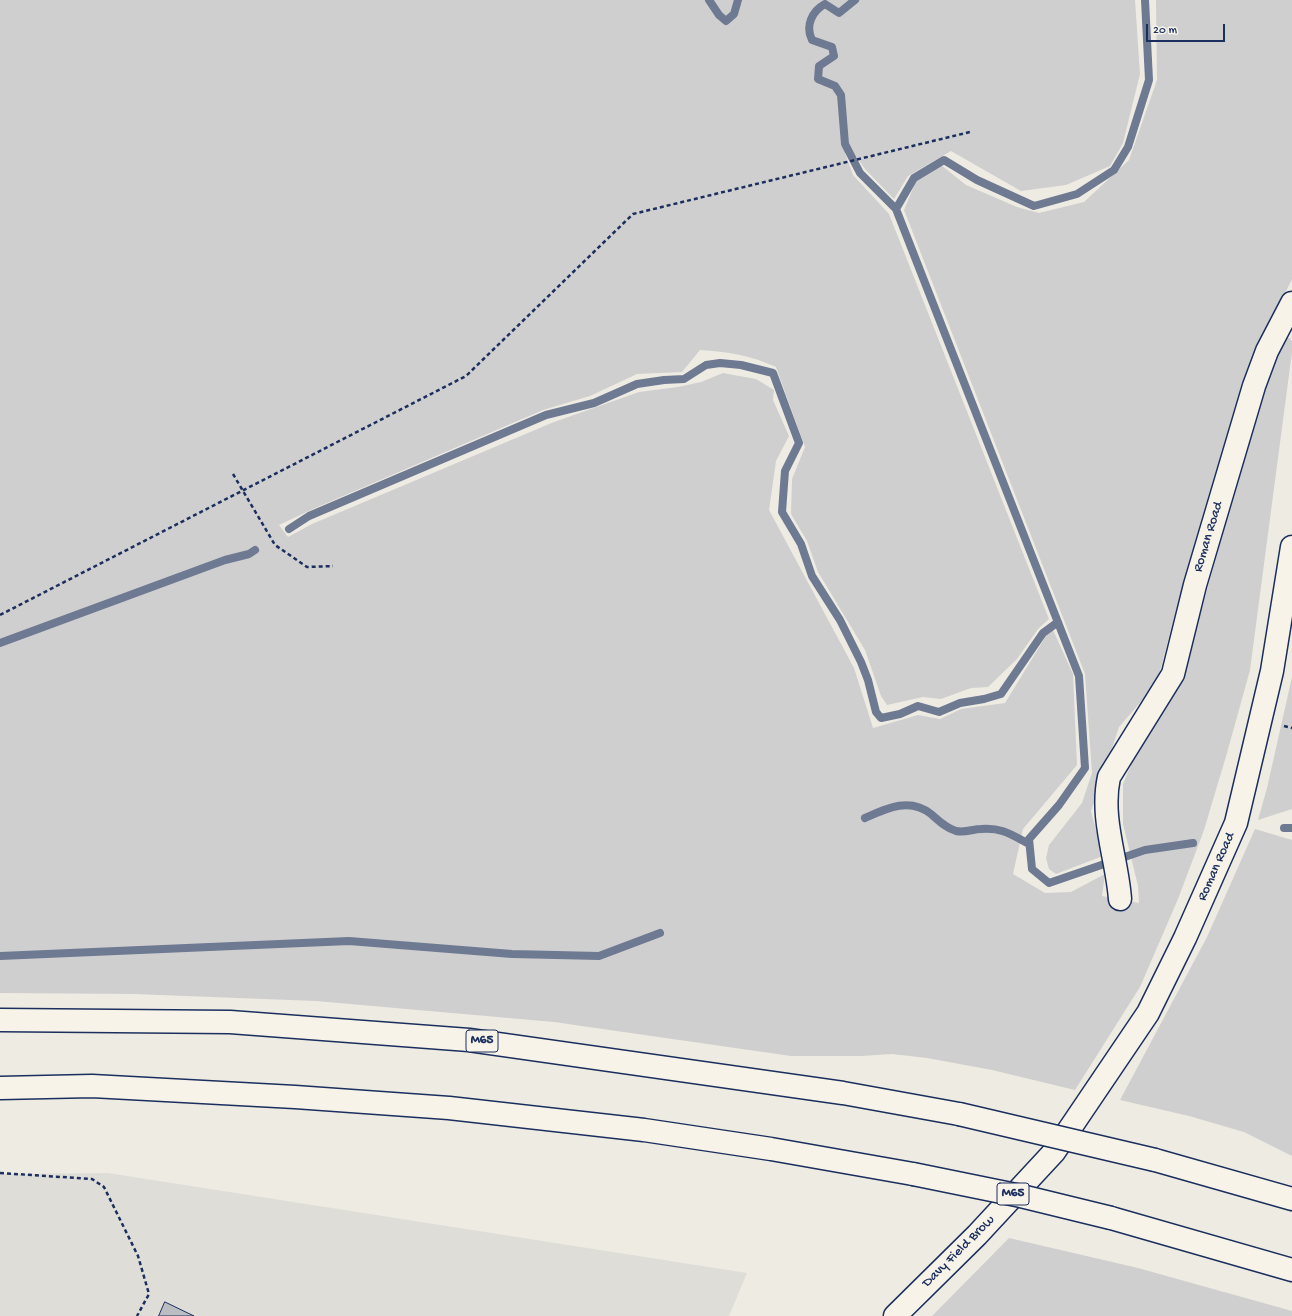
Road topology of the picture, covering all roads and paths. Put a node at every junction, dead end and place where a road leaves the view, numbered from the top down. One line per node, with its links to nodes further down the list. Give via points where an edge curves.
1 (970, 132): 6 (path, via 634,214 466,376)
2 (1292, 303): 7 (main road, Roman Road, via 1267,351 1254,386 1195,585 1174,674 1109,777 1105,794 1106,809 1119,878)
3 (233, 474): 5 (path, via 276,545 307,567)
4 (1292, 547): 10 (main road, Roman Road, via 1272,672 1236,823 1185,938 1148,1013)
5 (333, 566)
6 (0, 615)
7 (1120, 899)
8 (0, 1020): 12 (main road, M65, bridge, via 230,1022 469,1040 843,1093 959,1114 1155,1160)
9 (0, 1088): 13 (main road, M65, bridge, via 92,1086 295,1097 449,1108 644,1130 771,1149 1021,1196 1111,1218)
10 (1054, 1152): 15 (main road, Davy Field Brow, via 977,1236)
11 (0, 1173): 14 (path, via 92,1179 104,1187 138,1256 149,1294)
12 (1292, 1199)
13 (1292, 1270)
14 (138, 1316)
15 (895, 1316)

